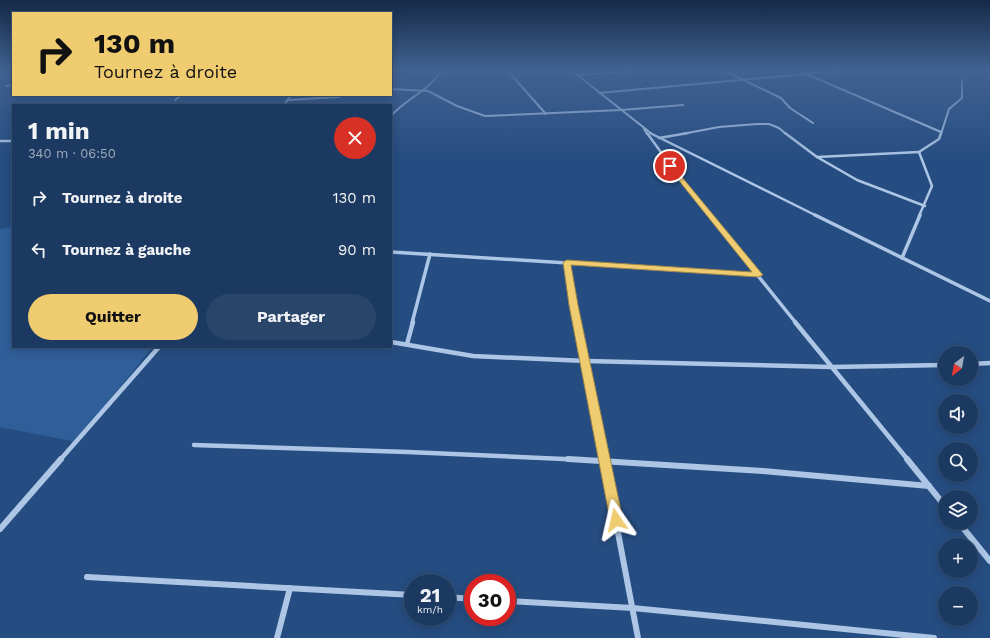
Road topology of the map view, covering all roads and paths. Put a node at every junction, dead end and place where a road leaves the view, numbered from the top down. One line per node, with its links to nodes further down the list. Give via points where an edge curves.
1 (287, 100): 2 (street); 10 (street)
2 (292, 100)
3 (410, 100): 14 (street)
4 (444, 100): 13 (street, via 478,114 492,116)
5 (533, 100): 13 (street)
6 (608, 100): 12 (street)
7 (781, 100): 15 (street)
8 (866, 100): 17 (street)
9 (960, 100): 17 (street, via 949,109)
10 (285, 104)
11 (683, 105): 12 (street)
12 (621, 110): 13 (street); 16 (street)
13 (546, 114)
14 (392, 115)
15 (813, 124)
16 (644, 129): 18 (street); 28 (street, via 684,184)
17 (941, 132): 21 (street, via 939,138)
18 (659, 138): 22 (street, via 720,127 768,124 779,128); 26 (street)
19 (0, 141): 20 (street)
20 (12, 141)
21 (919, 152): 22 (street); 23 (street, via 932,186)
22 (817, 157): 23 (street, via 857,180)
23 (925, 206): 26 (street)
24 (392, 252): 25 (street)
25 (430, 254): 27 (street); 31 (street)
26 (902, 258): 29 (street)
27 (567, 262): 28 (street); 33 (street)
28 (758, 275): 37 (street)
29 (990, 301)
30 (392, 342): 31 (street)
31 (407, 344): 33 (street, via 473,356)
32 (158, 348): 42 (street)
33 (586, 362): 37 (street); 39 (street)
34 (990, 363): 35 (street)
35 (978, 364)
36 (938, 365): 37 (street)
37 (832, 367): 40 (street)
38 (194, 445): 39 (street)
39 (605, 461): 40 (street, via 765,471); 49 (street)
40 (929, 486): 41 (street)
41 (938, 497)
42 (0, 529)
43 (965, 530): 44 (street)
44 (990, 561)
45 (87, 577): 46 (street)
46 (290, 588): 47 (street); 50 (street)
47 (404, 594)
48 (516, 602): 49 (street)
49 (633, 608): 51 (street); 52 (street)
50 (277, 638)
51 (638, 638)
52 (934, 638)

